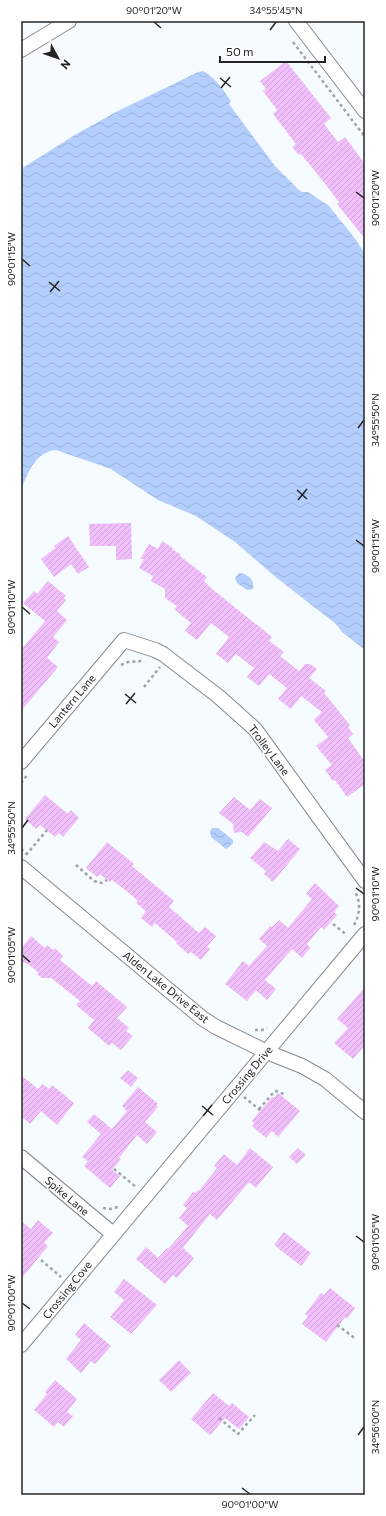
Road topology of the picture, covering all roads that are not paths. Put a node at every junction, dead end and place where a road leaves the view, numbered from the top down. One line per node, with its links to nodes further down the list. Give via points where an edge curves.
1 (69, 21): 3 (street)
2 (296, 21): 4 (street)
3 (21, 50)
4 (365, 111)
5 (124, 640): 6 (street, Lantern Lane); 8 (street, Trolley Lane, via 155,650 164,663 218,696 255,729)
6 (27, 765)
7 (26, 859): 10 (street, Alden Lake Drive East, via 190,1009 216,1027)
8 (365, 881)
9 (365, 934): 10 (street, Crossing Drive)
10 (267, 1052): 11 (street, Alden Lake Drive East, via 302,1066 325,1079); 13 (street, Crossing Drive)
11 (365, 1112)
12 (21, 1157): 13 (street, Spike Lane)
13 (113, 1234): 14 (street, Crossing Cove)
14 (21, 1345)

